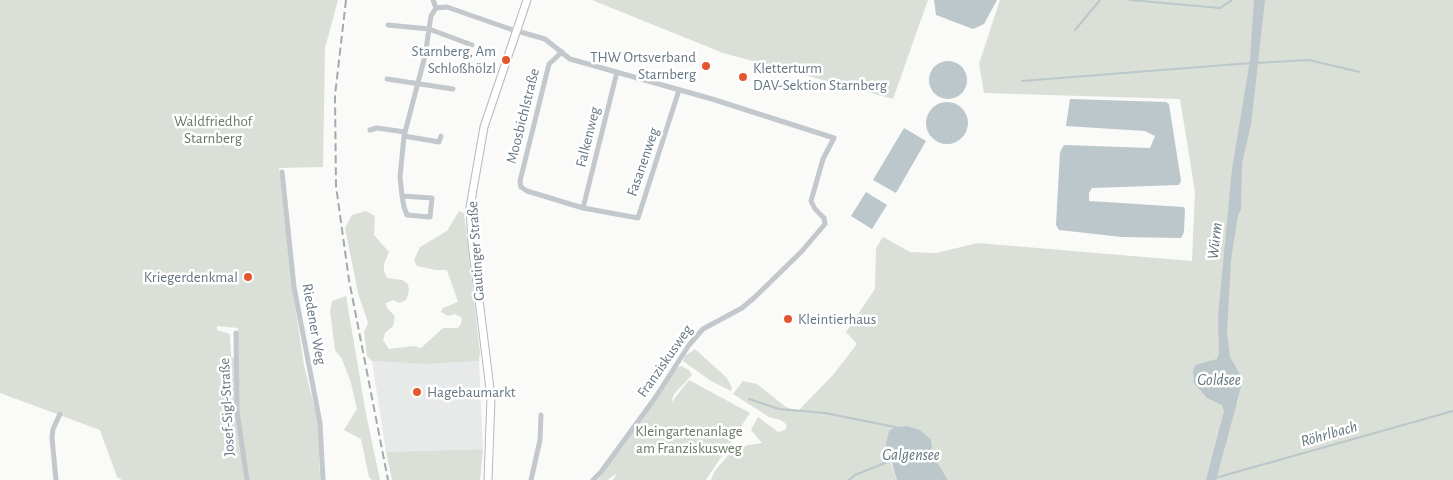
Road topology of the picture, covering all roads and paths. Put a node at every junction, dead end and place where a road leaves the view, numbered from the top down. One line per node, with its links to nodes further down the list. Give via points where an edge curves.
1 (433, 0): 5 (street)
2 (448, 0): 4 (street)
3 (527, 0): 8 (main road, Gautinger Straße)
4 (447, 7): 5 (street); 8 (street)
5 (436, 8): 7 (street)
6 (388, 26): 7 (street)
7 (429, 30): 9 (street); 13 (street)
8 (516, 31): 10 (street, via 545,39); 28 (main road, Gautinger Straße, via 484,127 470,208 490,397)
9 (472, 44)
10 (562, 52): 11 (street, via 570,59); 21 (street, Moosbichlstraße, via 549,64 520,181 521,188 526,191)
11 (617, 72): 15 (street); 21 (street, Falkenweg)
12 (387, 78): 13 (street)
13 (418, 82): 14 (street); 17 (street)
14 (453, 89)
15 (680, 90): 21 (street, Fasanenweg, via 638,218); 30 (street, Franziskusweg, via 834,138 823,160 811,201 825,224 755,297 742,308 703,329)
16 (370, 130): 17 (street, via 377,128)
17 (405, 134): 18 (street, via 439,142); 20 (street, via 400,158)
18 (441, 136)
19 (282, 172): 27 (street, Riedener Weg, via 294,287 320,423)
20 (402, 196): 20 (street, via 407,215 430,217 432,198)
21 (583, 208)
22 (236, 333): 26 (street, Josef-Sigl-Straße, via 237,411)
23 (60, 414): 25 (street, via 52,438)
24 (541, 415): 29 (street, via 540,440)
25 (56, 480)
26 (247, 480)
27 (323, 480)
28 (488, 480)
29 (531, 480)
30 (593, 480)

